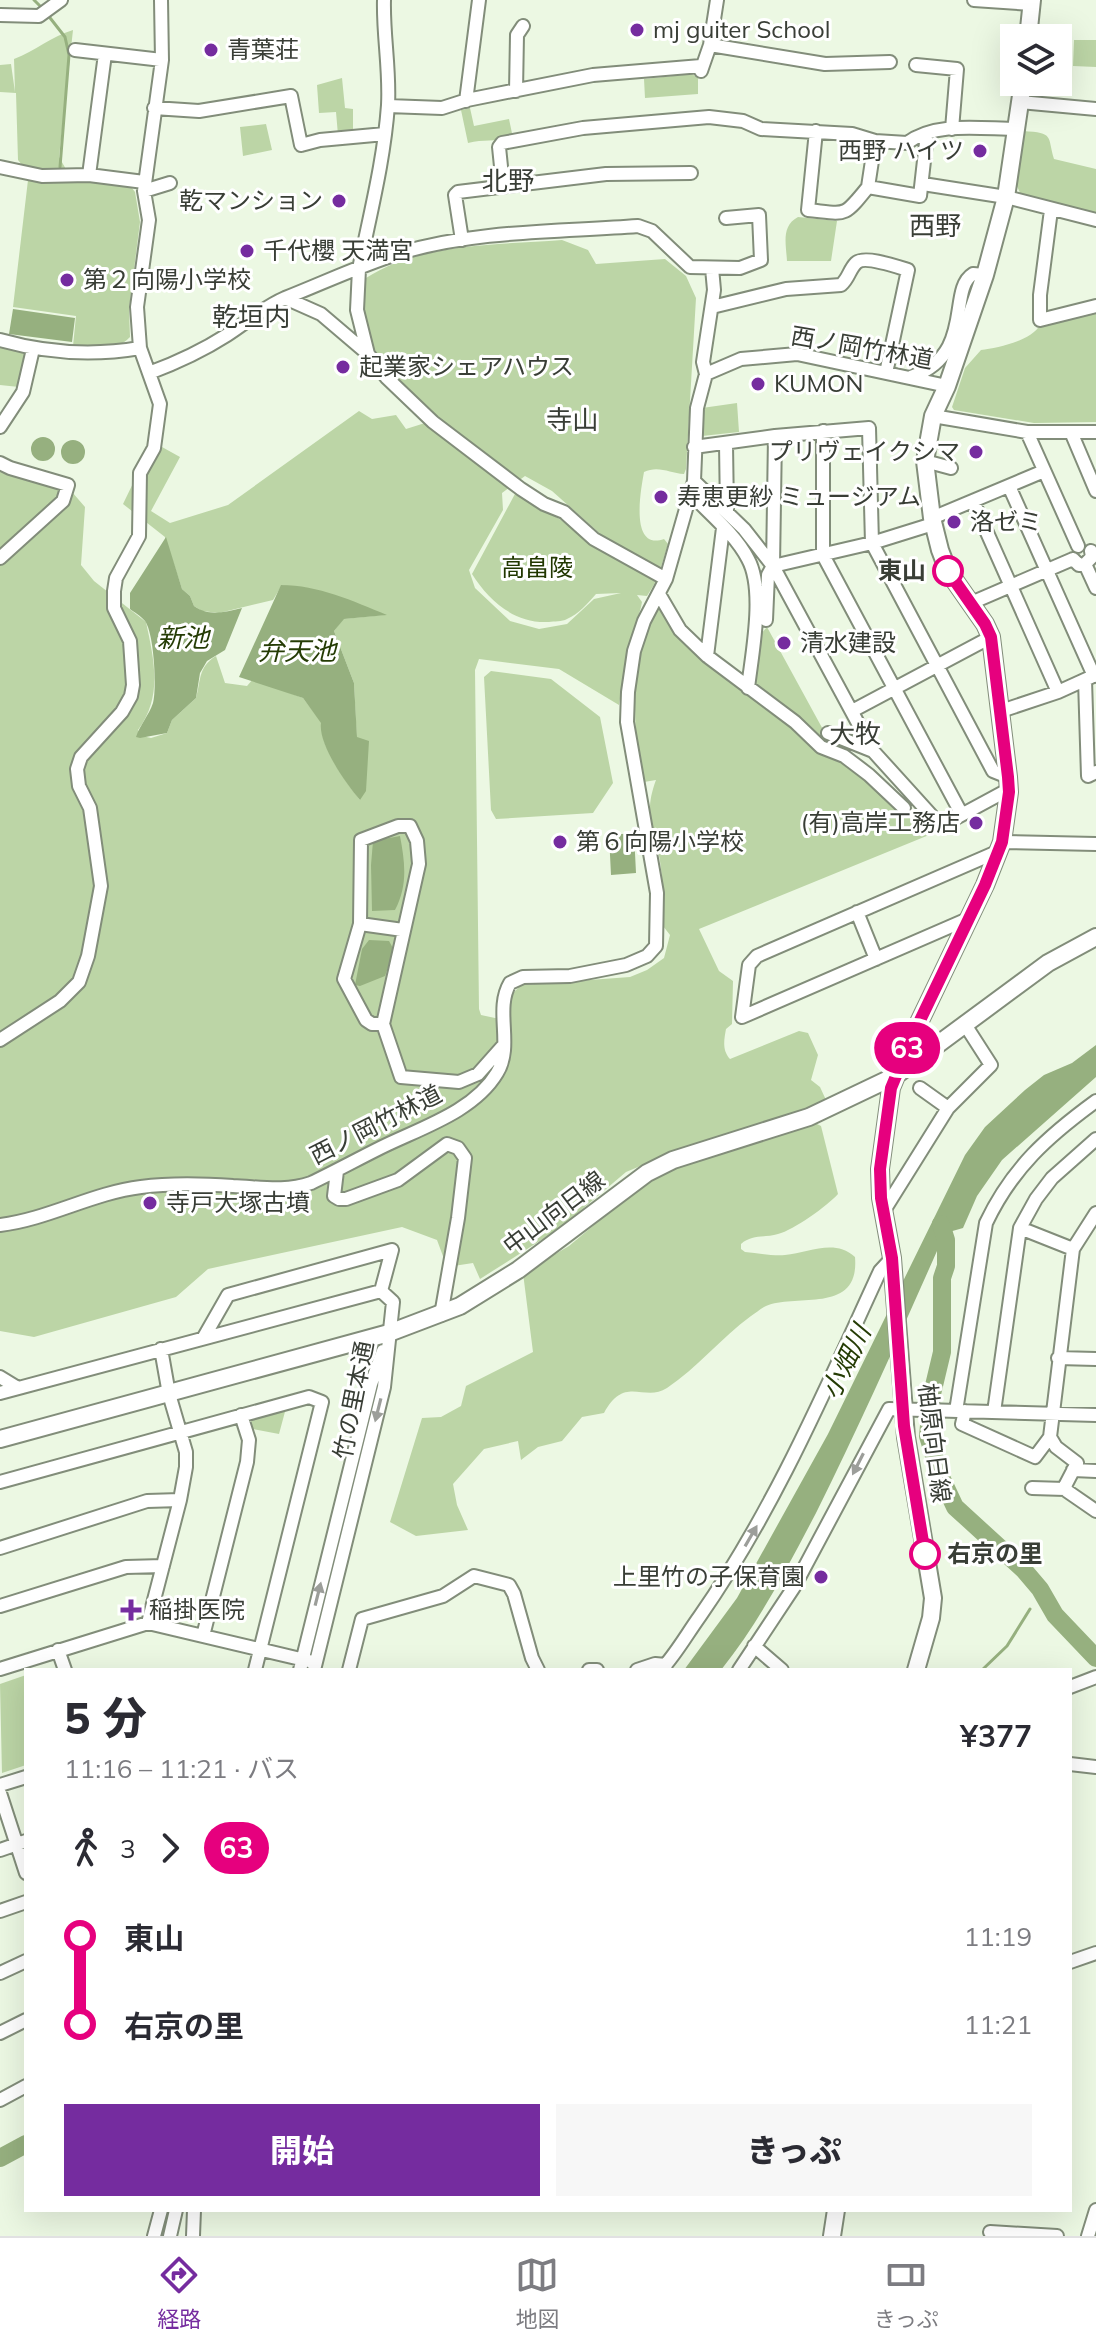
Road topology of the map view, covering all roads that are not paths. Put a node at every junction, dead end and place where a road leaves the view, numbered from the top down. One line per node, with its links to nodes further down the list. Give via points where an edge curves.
1 (61, 0): 8 (street, via 39,16)
2 (161, 0): 14 (street)
3 (384, 0): 21 (street)
4 (479, 0): 19 (street)
5 (717, 0): 11 (street)
6 (974, 0): 7 (street)
7 (1032, 2): 9 (main road)
8 (0, 15)
9 (1030, 24)
10 (523, 26): 17 (street, via 517,35)
11 (710, 45): 15 (street, via 825,64); 17 (street, via 701,69 593,75)
12 (75, 50): 13 (street)
13 (105, 54): 14 (street); 32 (street)
14 (162, 60): 22 (street)
15 (890, 62)
16 (916, 65): 24 (street, via 957,69)
17 (516, 91): 19 (street)
18 (1021, 96): 20 (main road)
19 (466, 101): 21 (street, via 442,108)
20 (1020, 102): 23 (street); 25 (main road)
21 (388, 106): 27 (street)
22 (154, 108): 27 (street, via 199,111 291,96 301,145); 35 (street)
23 (1096, 109)
24 (952, 129): 25 (street); 28 (street)
25 (1017, 129): 38 (main road)
26 (816, 131): 29 (street); 36 (street, via 761,129 709,117 583,128 502,143); 37 (street, via 808,210 850,211)
27 (385, 134): 44 (street)
28 (927, 134): 29 (street, via 907,143); 34 (street)
29 (875, 141): 37 (street)
30 (0, 167): 32 (street, via 42,176)
31 (691, 173): 36 (street, via 606,174)
32 (89, 175): 35 (street)
33 (170, 183): 35 (street)
34 (923, 184): 37 (street, via 920,196); 38 (street)
35 (144, 186): 50 (street, via 149,220 137,307)
36 (503, 186): 42 (street, via 455,195)
37 (868, 187)
38 (1006, 197): 39 (street); 45 (main road)
39 (1051, 210): 41 (street); 47 (street, via 1040,320)
40 (726, 218): 43 (street, via 759,215 761,260 740,268)
41 (1096, 220)
42 (462, 240): 43 (street, via 638,226 652,231 690,267); 44 (street, via 400,253)
43 (712, 268): 48 (street)
44 (359, 269): 46 (street); 52 (street, via 357,310)
45 (985, 275): 56 (street, via 973,274 965,281 945,354 926,372); 57 (main road)
46 (285, 298): 52 (street, via 321,314); 53 (street, via 184,360)
47 (1096, 306)
48 (712, 307): 54 (street, via 786,289 841,285 860,261 908,270); 55 (street, via 703,362)
49 (0, 340): 51 (street)
50 (140, 348): 51 (street, via 89,353); 53 (street)
51 (33, 349): 59 (street, via 23,392)
52 (368, 354): 84 (street, via 433,422 521,489)
53 (149, 373): 115 (street, via 160,404 154,448 140,473 139,536 114,591 114,608 130,641 133,685 122,712 81,757 76,775 90,808 101,886 88,956 79,982 60,1001)
54 (886, 373): 55 (street, 西ノ岡竹林道, via 797,354 741,359); 56 (street, 西ノ岡竹林道)
55 (706, 374): 66 (street, 西ノ岡竹林道)
56 (908, 378): 57 (street, 西ノ岡竹林道)
57 (947, 386): 58 (main road)
58 (933, 416): 61 (street); 67 (main road)
59 (0, 427)
60 (823, 431): 64 (street); 78 (street, via 869,428); 80 (street)
61 (1027, 432): 62 (street); 70 (street)
62 (1071, 432): 63 (street); 73 (street)
63 (1096, 432)
64 (775, 436): 65 (street); 82 (street)
65 (726, 444): 66 (street); 75 (street)
66 (694, 447): 72 (street, 西ノ岡竹林道)
67 (925, 461): 69 (street); 76 (main road)
68 (0, 463): 81 (street, via 68,485 63,501)
69 (951, 468)
70 (1044, 471): 71 (street); 79 (street)
71 (1009, 486): 74 (street); 83 (street)
72 (692, 487): 75 (street); 77 (street); 84 (street, 西ノ岡竹林道)
73 (1096, 491)
74 (973, 501): 76 (street); 85 (street)
75 (727, 512): 82 (street)
76 (932, 521): 78 (street); 88 (main road, via 948,571)
77 (723, 528): 91 (street); 94 (street, via 742,548 755,579)
78 (872, 543): 80 (street); 92 (street)
79 (1085, 554): 83 (street); 86 (street)
80 (823, 555): 82 (street); 95 (street)
81 (0, 558)
82 (773, 566): 89 (street); 97 (street)
83 (1047, 570): 85 (street); 93 (street)
84 (666, 579): 87 (street, 西ノ岡竹林道)
85 (1011, 585): 88 (street); 96 (street)
86 (1096, 588)
87 (659, 594): 91 (street, via 680,630); 116 (street, 西ノ岡竹林道, via 634,651 627,722 657,893 656,946 639,961 602,971 523,977 510,983 503,1005)
88 (971, 603): 90 (main road)
89 (766, 620)
90 (991, 637): 92 (street); 98 (main road, 柚原向日線)
91 (707, 656): 94 (street)
92 (939, 665): 95 (street); 102 (street, via 993,771)
93 (1092, 677): 96 (street); 101 (street, via 1088,776)
94 (748, 688): 103 (street, via 821,747 869,775)
95 (895, 689): 97 (street); 104 (street)
96 (1058, 692): 98 (street)
97 (852, 711): 100 (street)
98 (1001, 711): 102 (main road, 柚原向日線)
99 (828, 733): 100 (street)
100 (873, 751): 104 (street, via 941,826)
101 (1096, 772)
102 (1009, 784): 104 (street, via 1002,793); 106 (main road, 柚原向日線)
103 (904, 808)
104 (961, 813)
105 (1096, 844): 106 (street)
106 (1001, 846): 107 (street); 108 (main road, 柚原向日線)
107 (857, 912): 112 (street); 112 (street, via 757,956 749,965 742,1017)
108 (970, 918): 112 (street); 117 (main road, 柚原向日線)
109 (360, 924): 110 (street); 110 (street, via 361,840 410,826 419,864); 114 (street, via 344,979 366,1020)
110 (403, 930): 114 (street)
111 (1096, 937): 113 (main road, 中山向日線, via 1048,963)
112 (876, 959)
113 (964, 1023): 117 (main road, 中山向日線); 120 (street, via 991,1065)
114 (383, 1024): 116 (street, via 401,1077 459,1082 478,1074)
115 (0, 1040)
116 (504, 1045): 122 (street, 西ノ岡竹林道, via 498,1072 473,1099)
117 (895, 1076): 123 (main road, 柚原向日線, via 882,1144); 130 (main road, 中山向日線, via 809,1117 647,1173 518,1270)
118 (920, 1088): 120 (street)
119 (1096, 1101): 141 (street, via 1023,1164 986,1223)
120 (948, 1108): 123 (street)
121 (1096, 1139): 126 (street, via 1052,1178)
122 (337, 1171): 125 (street, 西ノ岡竹林道, via 293,1189 139,1187); 130 (street, via 334,1196 346,1199 398,1180 447,1144 463,1153)
123 (883, 1212): 128 (main road, 柚原向日線)
124 (1096, 1213): 127 (street)
125 (0, 1225)
126 (1020, 1228): 127 (street); 142 (street)
127 (1073, 1249): 134 (street)
128 (892, 1258): 140 (main road, 柚原向日線); 165 (street, one-way to 128, via 758,1523 880,1271)
129 (381, 1291): 131 (street, via 393,1302); 132 (street); 132 (street, via 392,1250 228,1295)
130 (441, 1315): 131 (main road, 中山向日線)
131 (389, 1333): 139 (main road, 中山向日線); 164 (street, 竹の里本通, one-way to 131, via 371,1384); 166 (street, 竹の里本通, one-way to 166, via 384,1387)
132 (204, 1337): 133 (street)
133 (161, 1349): 137 (street); 139 (street)
134 (1058, 1358): 135 (street); 143 (street)
135 (1096, 1359)
136 (0, 1377): 137 (street)
137 (18, 1388): 138 (street)
138 (0, 1393)
139 (169, 1394): 146 (street); 148 (main road, 中山向日線)
140 (903, 1410): 141 (street); 161 (street, one-way to 161, via 889,1409 794,1587); 174 (main road, 柚原向日線, via 933,1598)
141 (960, 1411): 142 (street); 147 (street, via 962,1424 1035,1457)
142 (994, 1412): 143 (street)
143 (1053, 1414): 145 (street); 147 (street)
144 (241, 1415): 146 (street); 160 (street, via 249,1440 247,1462); 163 (street, via 309,1397 322,1402)
145 (1096, 1415)
146 (180, 1434): 151 (street); 154 (street, via 186,1452)
147 (1050, 1437): 149 (street, via 1077,1463)
148 (0, 1439)
149 (1073, 1470): 150 (street); 153 (street)
150 (1096, 1471)
151 (0, 1482)
152 (1032, 1488): 153 (street)
153 (1065, 1489): 155 (street)
154 (180, 1500): 156 (street, via 147,1501); 157 (street)
155 (1096, 1511)
156 (0, 1548)
157 (163, 1566): 158 (street, via 126,1567); 159 (street)
158 (0, 1606)
159 (148, 1623): 160 (street); 162 (street)
160 (203, 1636): 163 (street)
161 (754, 1646): 172 (street); 173 (street)
162 (58, 1650): 167 (street); 175 (street)
163 (260, 1650): 164 (street); 168 (street)
164 (301, 1665): 166 (street)
165 (665, 1665): 171 (street)
166 (315, 1667)
167 (64, 1668)
168 (256, 1668)
169 (350, 1668): 170 (street, via 362,1619 443,1596 474,1576 509,1585)
170 (537, 1668)
171 (643, 1668)
172 (740, 1668)
173 (780, 1668)
174 (917, 1668)
175 (0, 1669)
176 (1094, 1681): 177 (street)
177 (1072, 1686)
178 (1072, 1764): 179 (street)
179 (1096, 1767)
180 (24, 1778): 181 (street)
181 (0, 1785)
182 (0, 1793): 183 (street)
183 (22, 1843): 184 (street)
184 (0, 1850)
185 (24, 1903): 186 (street)
186 (0, 1911)
187 (1096, 1953): 188 (street)
188 (1072, 1961)
189 (24, 1962): 190 (street)
190 (0, 1973)
191 (24, 2021): 192 (street)
192 (0, 2033)
193 (24, 2087): 194 (street)
194 (0, 2100)
195 (1096, 2210): 206 (street)
196 (160, 2212): 201 (street)
197 (176, 2212): 202 (street)
198 (194, 2212): 203 (street)
199 (836, 2212): 204 (main road)
200 (990, 2232): 205 (street)
201 (154, 2236)
202 (170, 2236)
203 (193, 2236)
204 (832, 2236)
205 (1057, 2236)
206 (1088, 2236)

